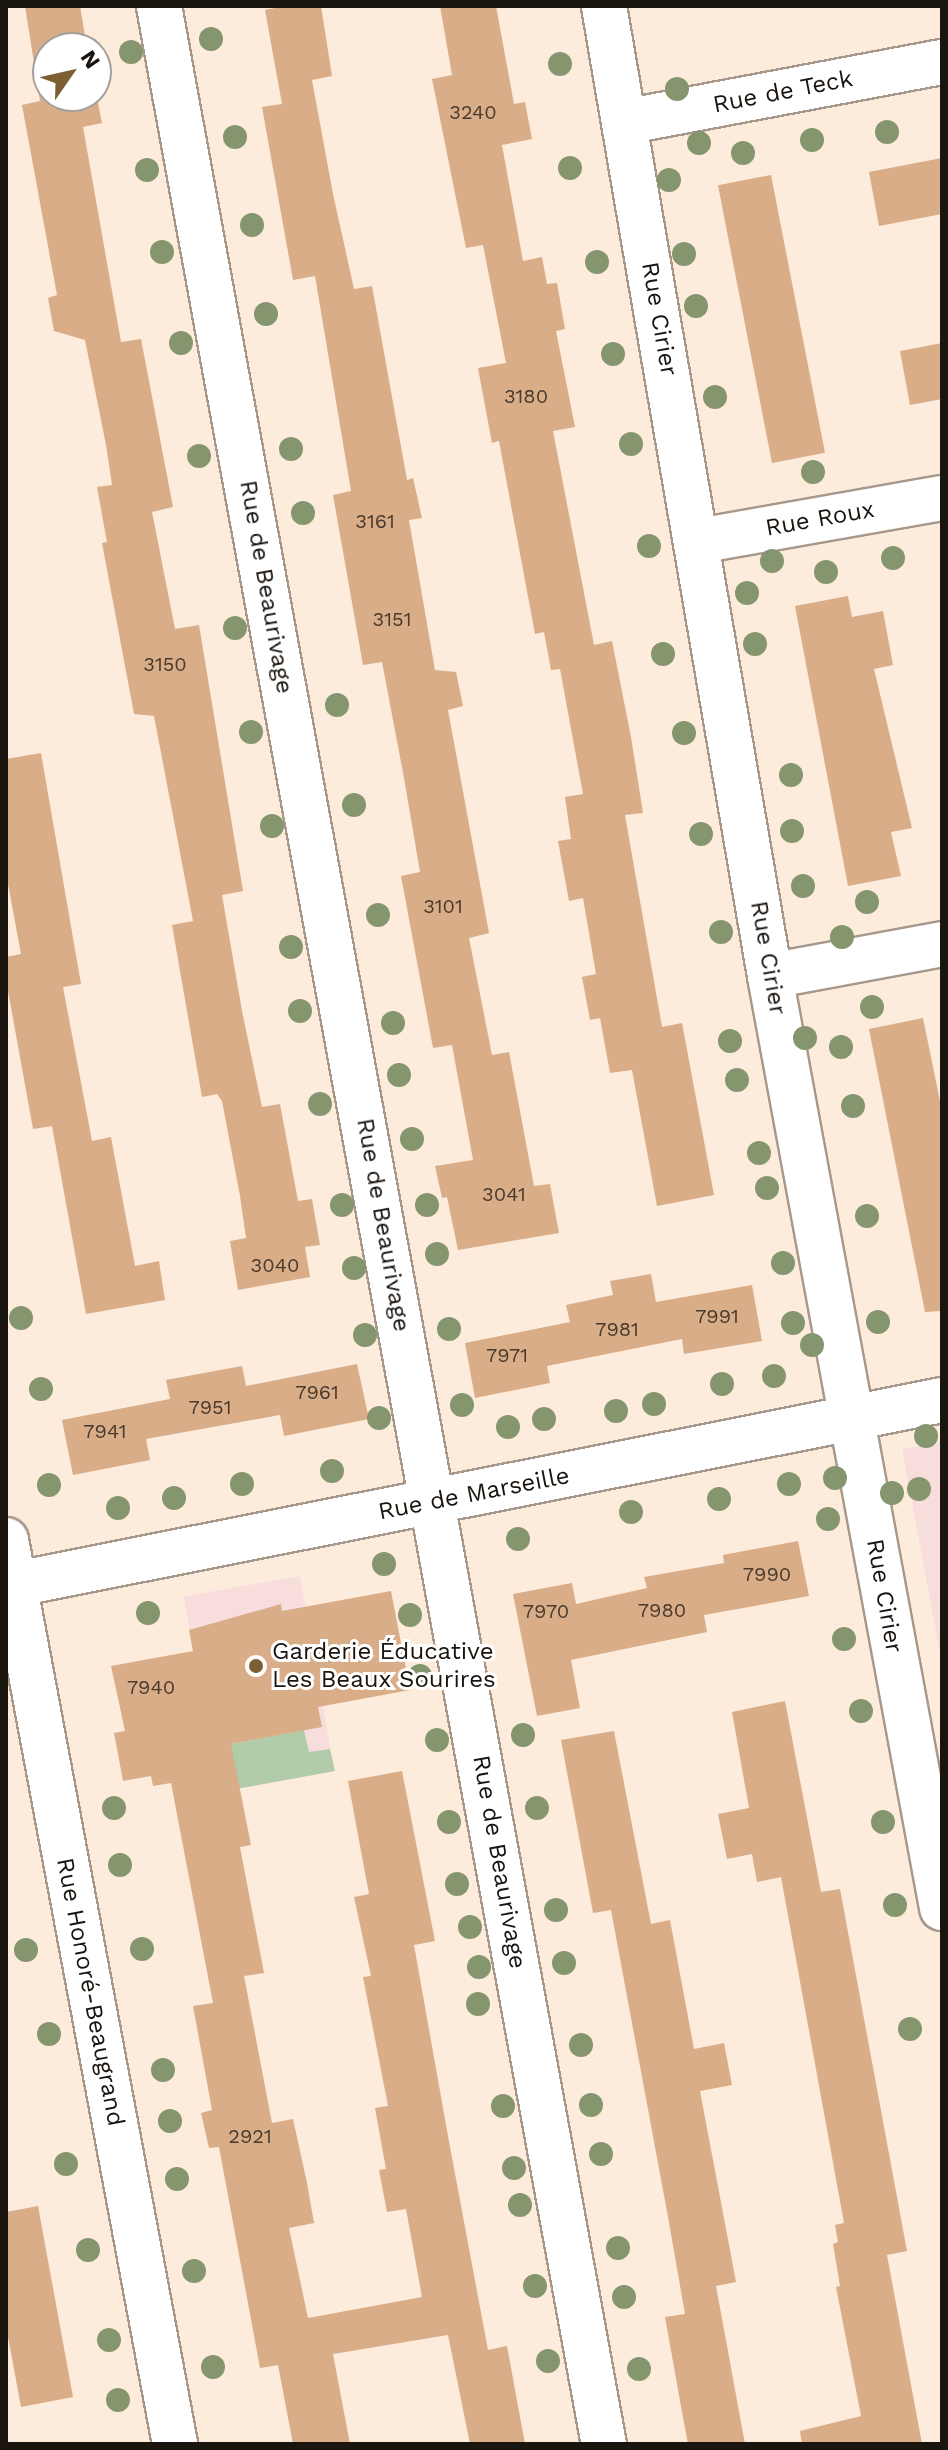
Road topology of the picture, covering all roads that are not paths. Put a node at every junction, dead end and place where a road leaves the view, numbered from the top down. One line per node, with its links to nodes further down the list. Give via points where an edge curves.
1 (159, 6): 11 (street, Rue de Beaurivage)
2 (604, 6): 4 (street, Rue Cirier)
3 (942, 62): 4 (street, Rue de Teck)
4 (624, 122): 6 (street, Rue Cirier)
5 (942, 498): 6 (street, Rue Roux)
6 (698, 541): 8 (street, Rue Cirier)
7 (942, 944): 8 (street)
8 (770, 976): 10 (street, Rue Cirier)
9 (942, 1400): 10 (street, Rue de Marseille)
10 (852, 1418): 11 (street, Rue de Marseille); 14 (street, Rue Cirier)
11 (434, 1502): 13 (street, Rue de Marseille); 16 (street, Rue de Beaurivage)
12 (6, 1540): 13 (street, Rue Honoré-Beaugrand)
13 (10, 1585): 15 (street, Rue Honoré-Beaugrand)
14 (942, 1908)
15 (175, 2444)
16 (604, 2444)

